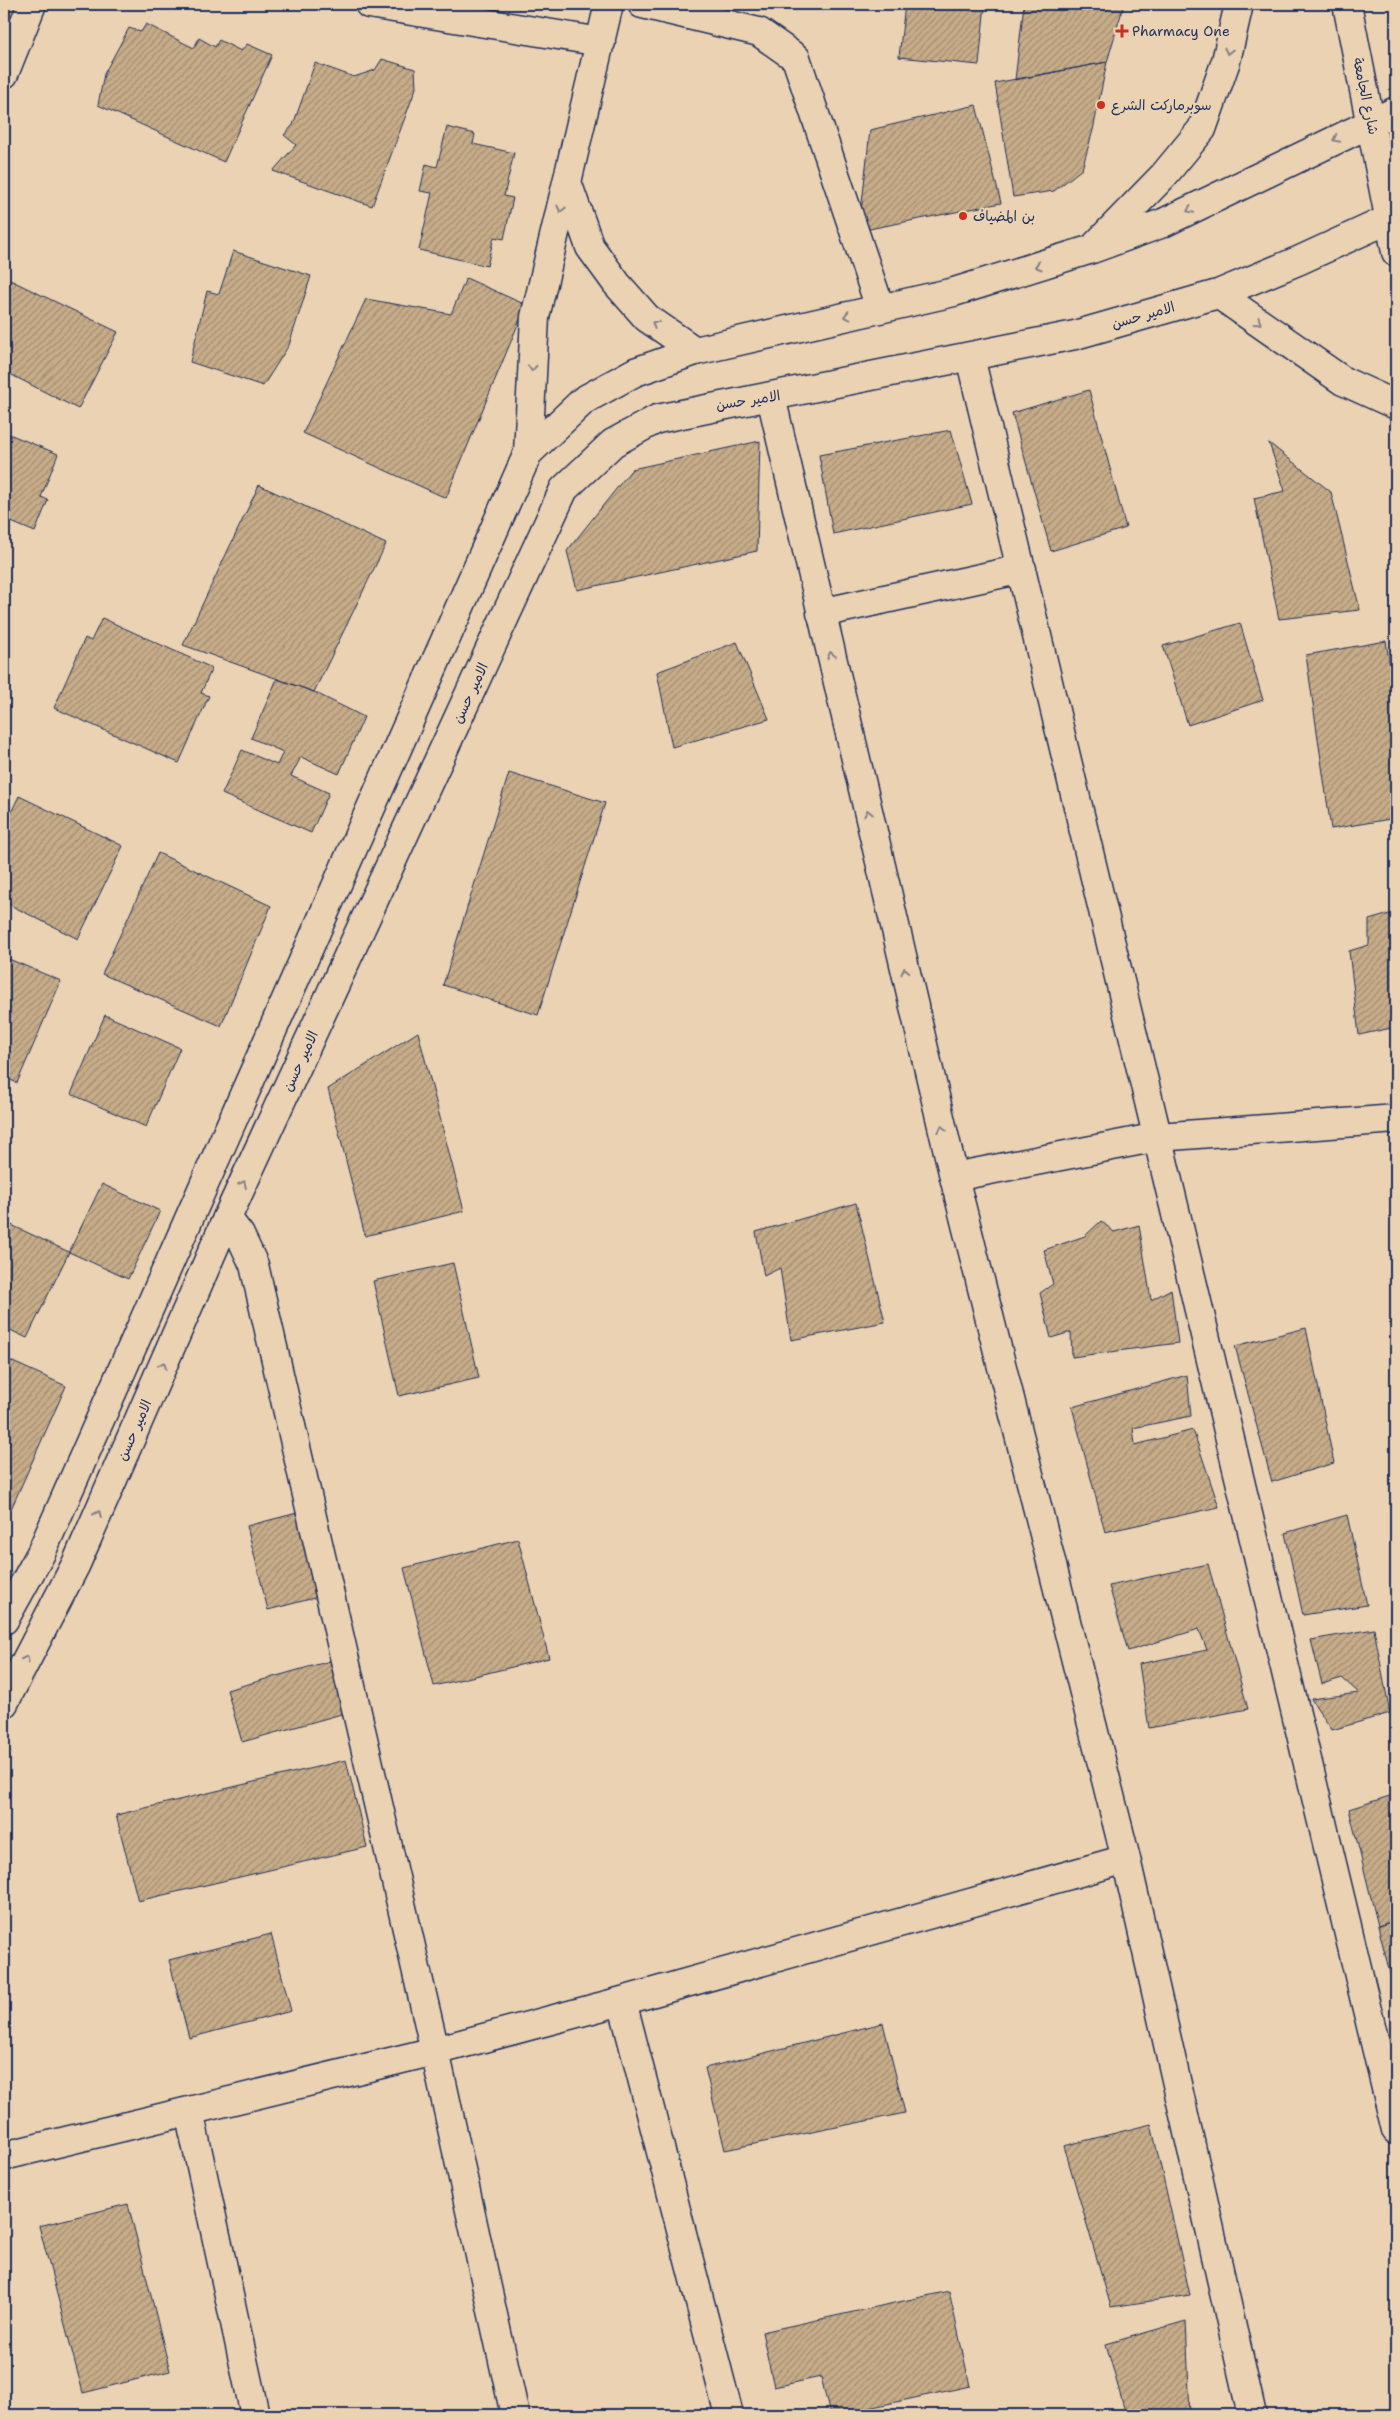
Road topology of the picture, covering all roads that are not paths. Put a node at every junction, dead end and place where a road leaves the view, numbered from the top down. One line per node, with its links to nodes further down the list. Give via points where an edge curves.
1 (32, 4): 8 (street)
2 (369, 4): 7 (street)
3 (609, 4): 7 (street)
4 (642, 4): 16 (street, via 759,32 796,58)
5 (1239, 4): 13 (street, one-way to 13, via 1226,61 1202,129 1164,175)
6 (1347, 4): 10 (street, شارع الجامعة)
7 (601, 42): 11 (street)
8 (4, 74)
9 (1396, 111): 10 (street)
10 (1371, 122): 12 (street, شارع الجامعة); 13 (street, one-way to 13, via 1163,223)
11 (567, 182): 17 (street, one-way to 11, via 647,318 617,284 590,247); 21 (street, one-way to 21, via 535,317)
12 (1393, 218): 14 (street, شارع الجامعة); 15 (street, الامير حسن)
13 (1092, 249): 16 (street, one-way to 16, via 954,292)
14 (1396, 252)
15 (1218, 294): 18 (street, الامير حسن, via 1075,336); 20 (street, one-way to 20, via 1343,382)
16 (880, 308): 17 (street, one-way to 17)
17 (695, 351): 21 (street, via 606,386 559,421)
18 (970, 358): 19 (street, الامير حسن); 22 (street)
19 (771, 397): 23 (street); 27 (street, الامير حسن, one-way to 19, via 564,489 613,443 657,419 711,406)
20 (1396, 405)
21 (528, 453): 28 (street, via 41,1552)
22 (1022, 569): 23 (street); 25 (street)
23 (822, 613): 26 (street, one-way to 23)
24 (1396, 1119): 25 (street)
25 (1158, 1137): 26 (street); 34 (street)
26 (954, 1177): 30 (street)
27 (227, 1218): 29 (street, الامير حسن, one-way to 27, via 76,1564); 32 (street, via 240,1234 254,1266)
28 (4, 1620)
29 (4, 1703)
30 (1126, 1859): 31 (street); 39 (street)
31 (622, 2001): 32 (street); 38 (street)
32 (435, 2051): 33 (street); 37 (street)
33 (189, 2111): 35 (street); 36 (street)
34 (1396, 2130)
35 (4, 2156)
36 (255, 2415)
37 (515, 2415)
38 (729, 2415)
39 (1252, 2415)

